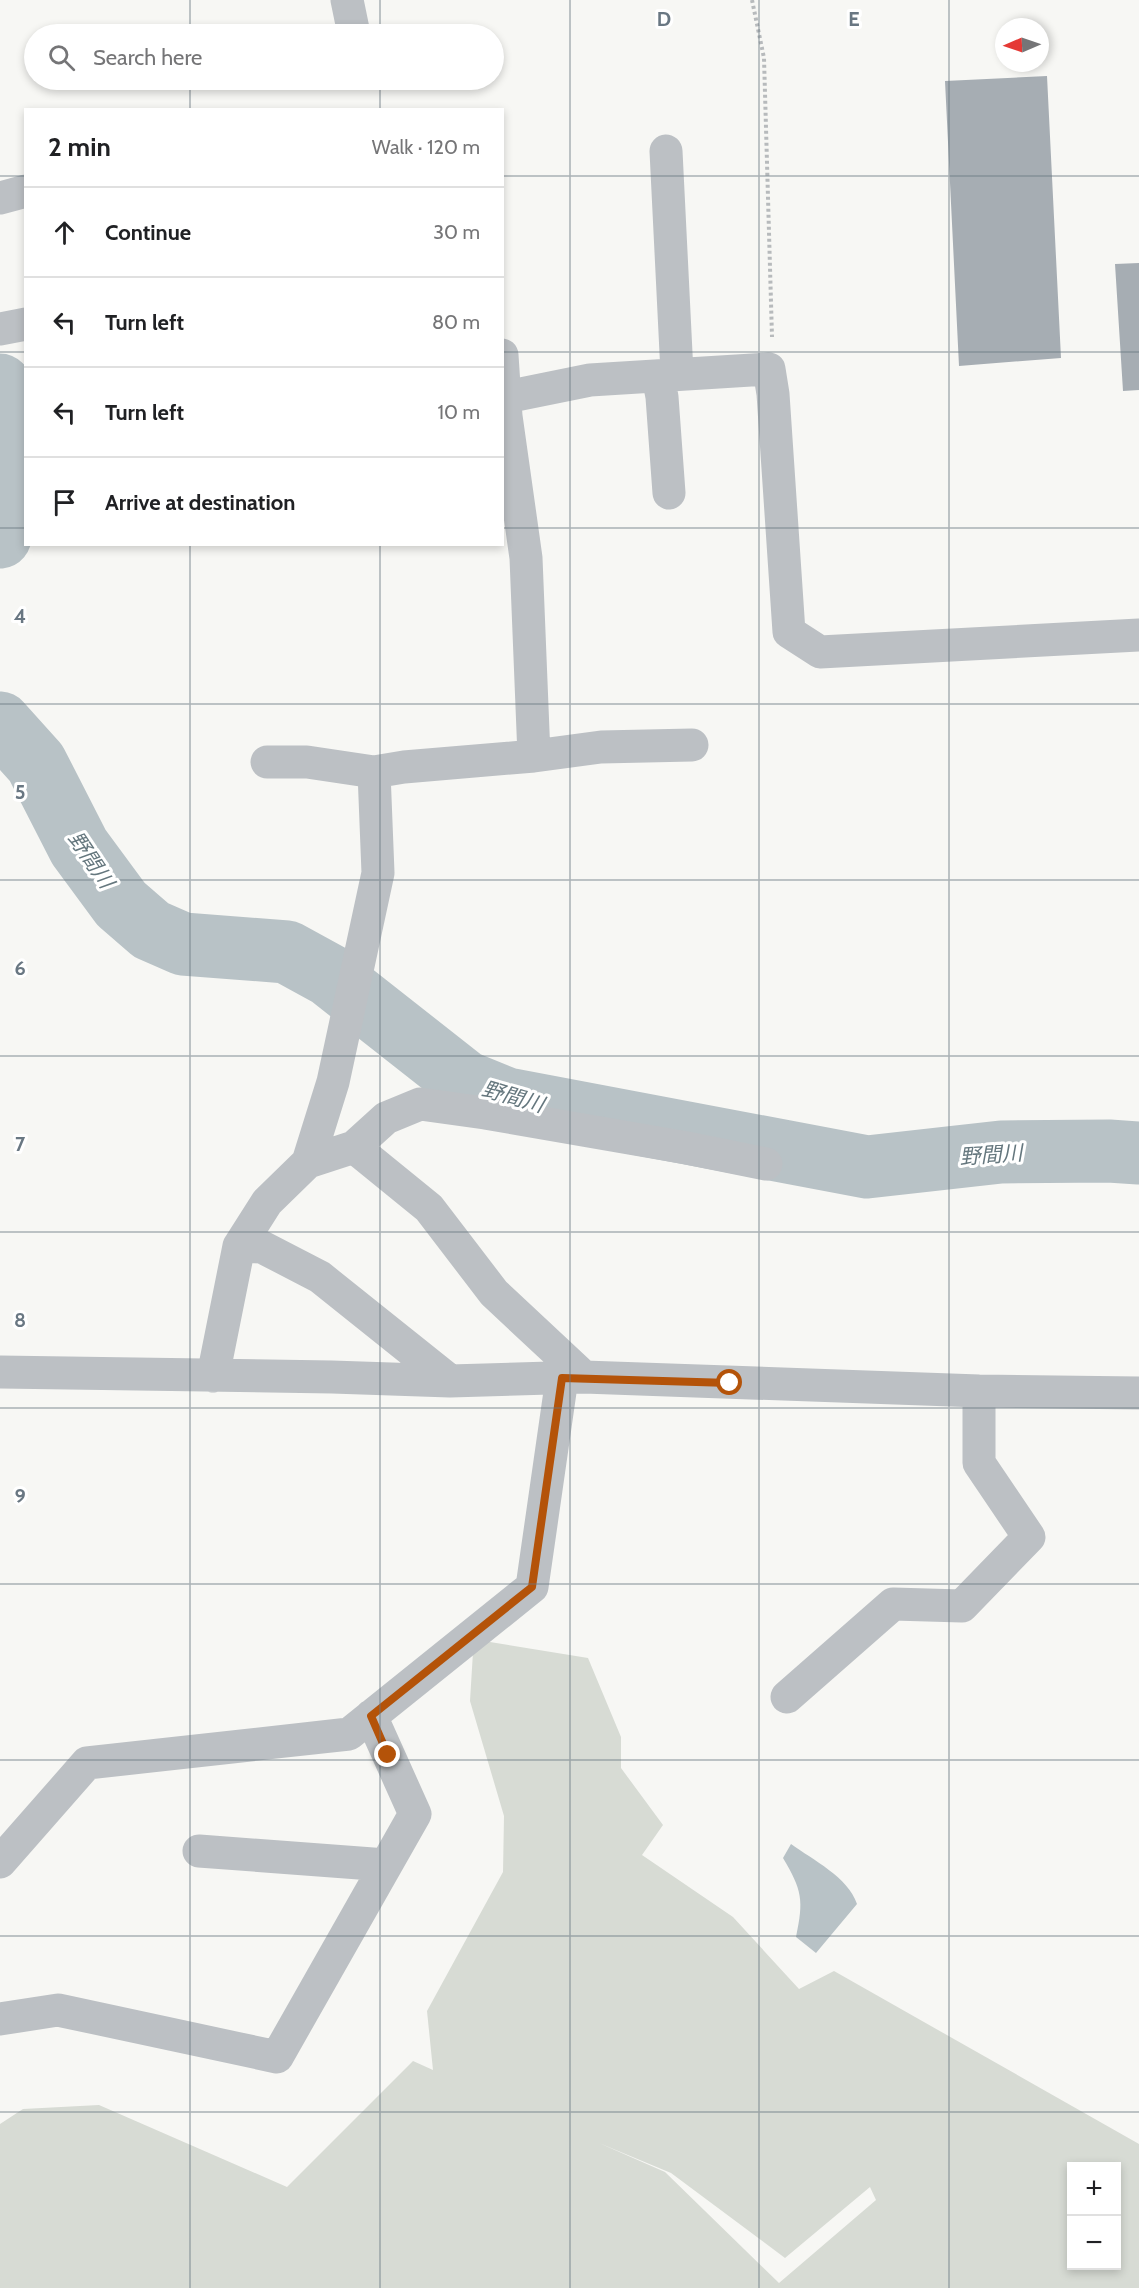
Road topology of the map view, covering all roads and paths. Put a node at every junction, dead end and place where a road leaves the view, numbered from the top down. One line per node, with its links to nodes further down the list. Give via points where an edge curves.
1 (347, 0): 3 (street)
2 (752, 0): 9 (path, via 764,58 773,358)
3 (352, 24)
4 (666, 151): 10 (street)
5 (24, 192): 6 (street)
6 (0, 198)
7 (24, 324): 8 (street)
8 (0, 329)
9 (769, 369): 10 (street); 14 (street, via 789,632 820,652)
10 (667, 375): 12 (street, via 590,380); 13 (street)
11 (504, 392): 12 (street)
12 (505, 410): 16 (street, via 526,558)
13 (669, 493)
14 (1139, 635)
15 (692, 745): 16 (street, via 601,747)
16 (534, 756): 18 (street)
17 (267, 762): 18 (street, via 307,762)
18 (374, 772): 20 (street, via 378,873 333,1082)
19 (354, 1147): 20 (street); 21 (street, via 386,1118 420,1104); 25 (street, via 429,1208 494,1293)
20 (308, 1162): 22 (street, via 267,1202)
21 (766, 1164)
22 (239, 1246): 24 (street); 26 (street, via 262,1247 320,1276)
23 (0, 1372): 24 (street)
24 (213, 1376): 26 (street)
25 (573, 1378): 26 (street); 27 (street); 30 (street, via 532,1587)
26 (450, 1381)
27 (979, 1391): 28 (street); 29 (street, via 979,1462 1029,1537 962,1606 893,1604)
28 (1139, 1393)
29 (787, 1697)
30 (371, 1716): 32 (street, via 349,1734 87,1763); 33 (street, via 415,1814)
31 (199, 1851): 33 (street)
32 (0, 1862)
33 (386, 1865): 34 (street, via 277,2057 58,2010)
34 (0, 2019)

